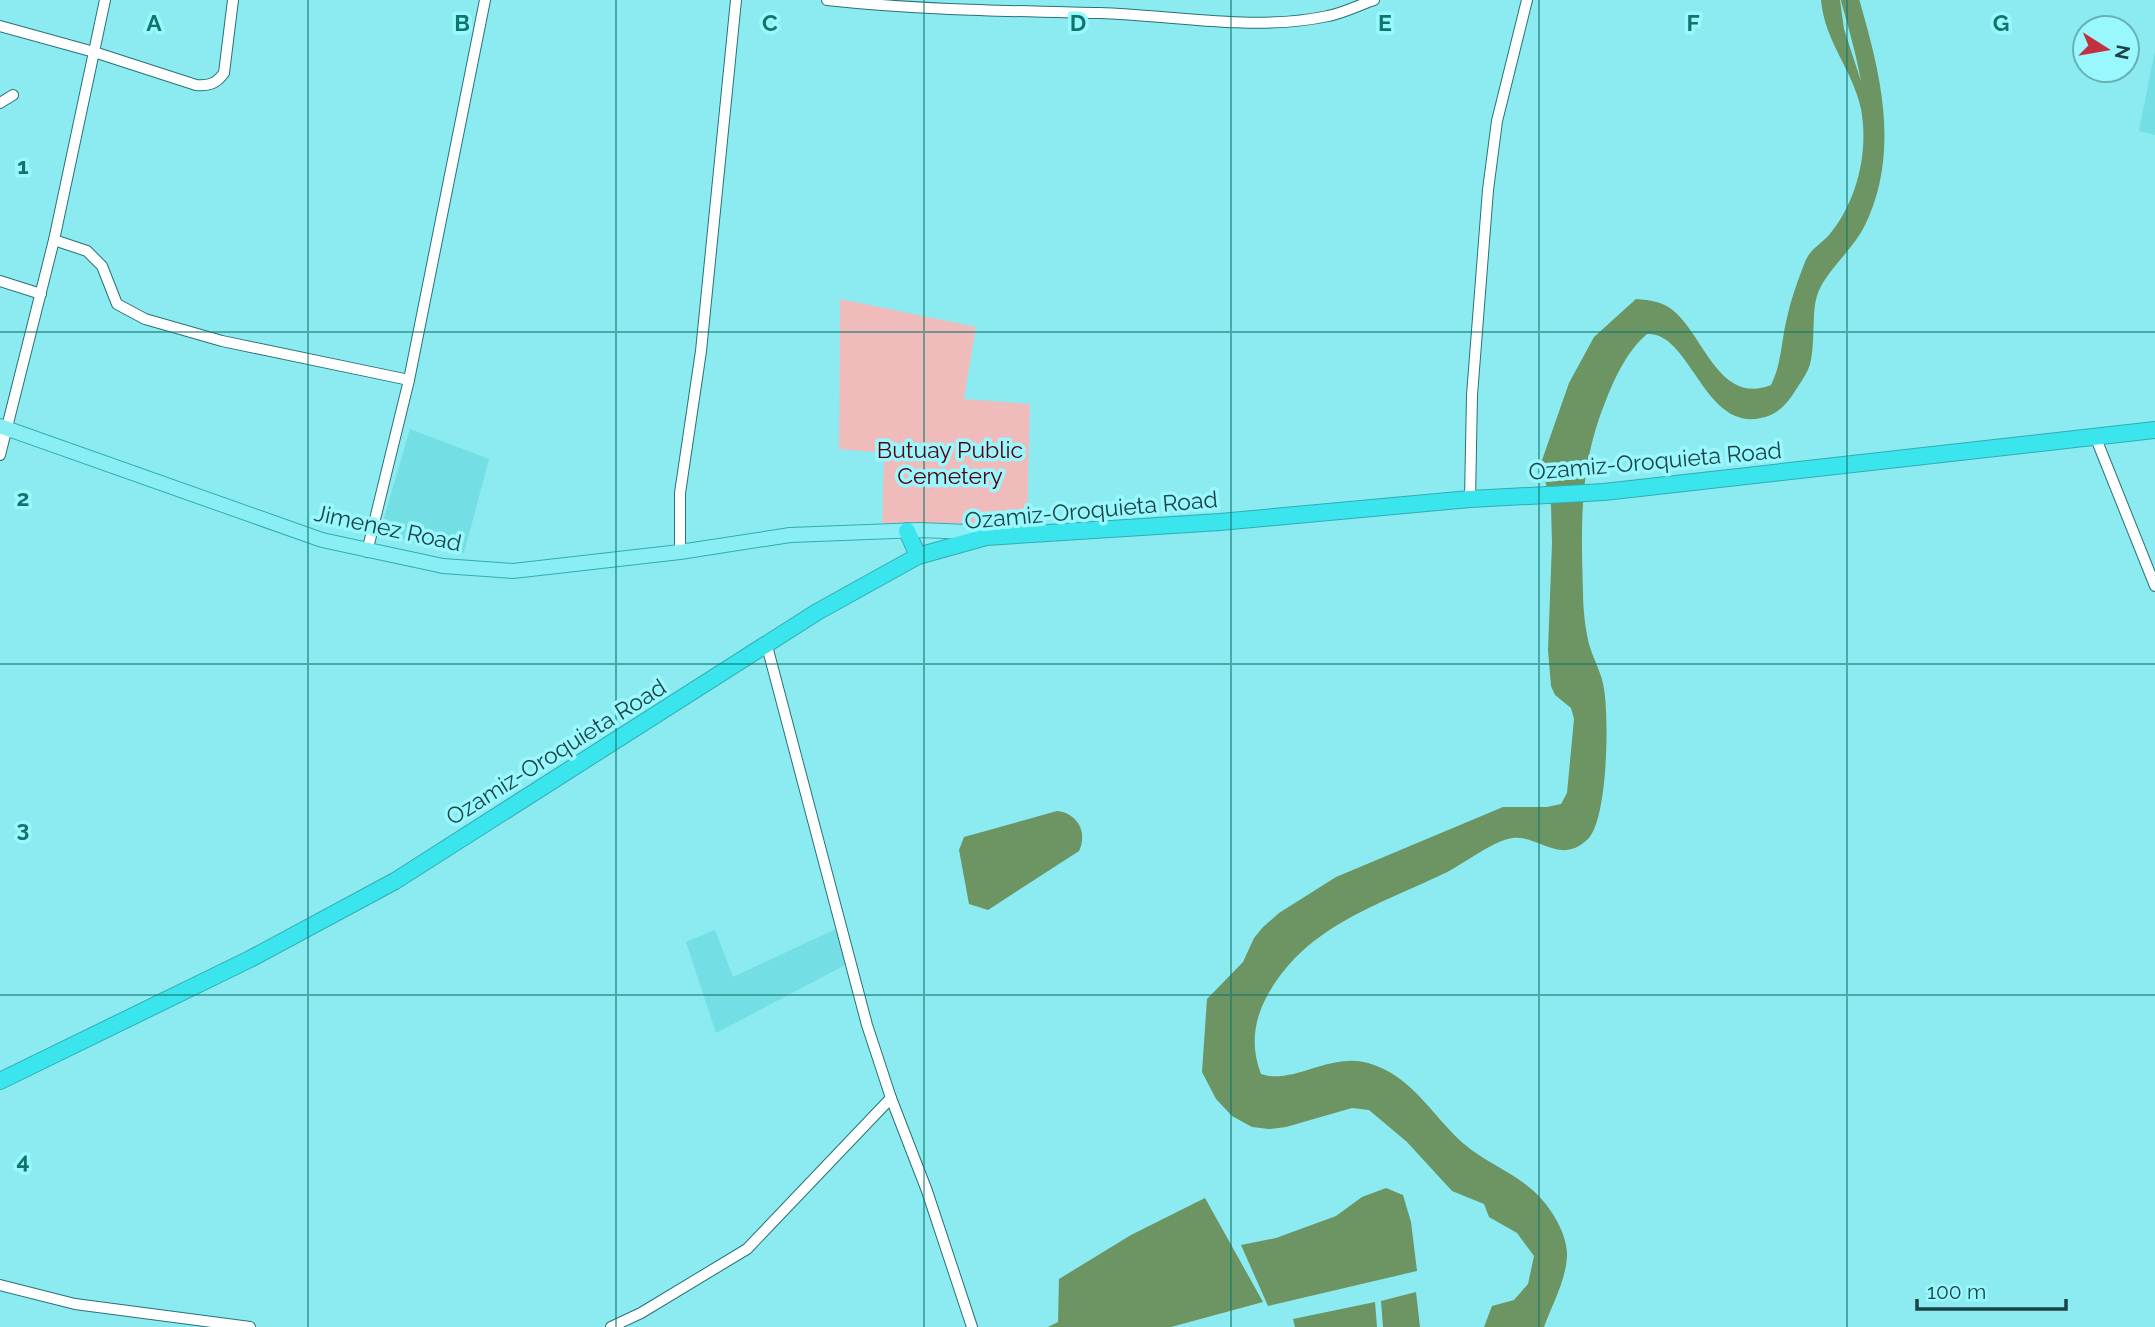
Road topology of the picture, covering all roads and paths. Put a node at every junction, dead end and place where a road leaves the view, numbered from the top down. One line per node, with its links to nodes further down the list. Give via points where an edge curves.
1 (105, 0): 9 (street)
2 (233, 0): 9 (street, via 224,73 208,86)
3 (485, 0): 15 (street)
4 (736, 0): 25 (street, via 701,351 680,493)
5 (827, 0): 6 (street, via 941,10 1230,21 1330,16)
6 (1374, 0)
7 (1527, 0): 20 (street, via 1497,121 1488,190 1472,395)
8 (0, 26): 9 (street)
9 (94, 52): 12 (street)
10 (13, 95): 11 (street)
11 (0, 103)
12 (54, 240): 14 (street); 15 (street, via 87,250 102,266 117,304 145,319 222,341)
13 (0, 281): 14 (street)
14 (41, 294): 16 (street)
15 (409, 380): 24 (street)
16 (4, 427): 19 (street); 24 (main road, Jimenez Road, via 186,494)
17 (2155, 430): 18 (highway, Ozamiz-Oroquieta Road)
18 (2095, 436): 20 (highway, Ozamiz-Oroquieta Road, via 1604,492); 27 (street)
19 (0, 455)
20 (1470, 499): 21 (highway, Ozamiz-Oroquieta Road, via 1220,522)
21 (1008, 534): 22 (main road, Jimenez Road); 23 (highway, Ozamiz-Oroquieta Road)
22 (909, 535): 23 (main road, Jimenez Road); 25 (main road, Jimenez Road, via 776,540); 26 (highway)
23 (971, 539): 26 (highway, Ozamiz-Oroquieta Road)
24 (367, 551): 25 (main road, Jimenez Road, via 443,566 513,571)
25 (680, 552)
26 (918, 556): 28 (highway, Ozamiz-Oroquieta Road, via 817,612)
27 (2155, 586)
28 (767, 646): 29 (highway, Ozamiz-Oroquieta Road, via 395,881 250,959); 30 (street, via 847,951)
29 (0, 1081)
30 (891, 1098): 33 (street, via 747,1249); 34 (street)
31 (0, 1285): 32 (street, via 75,1304)
32 (250, 1327)
33 (611, 1327)
34 (972, 1327)

